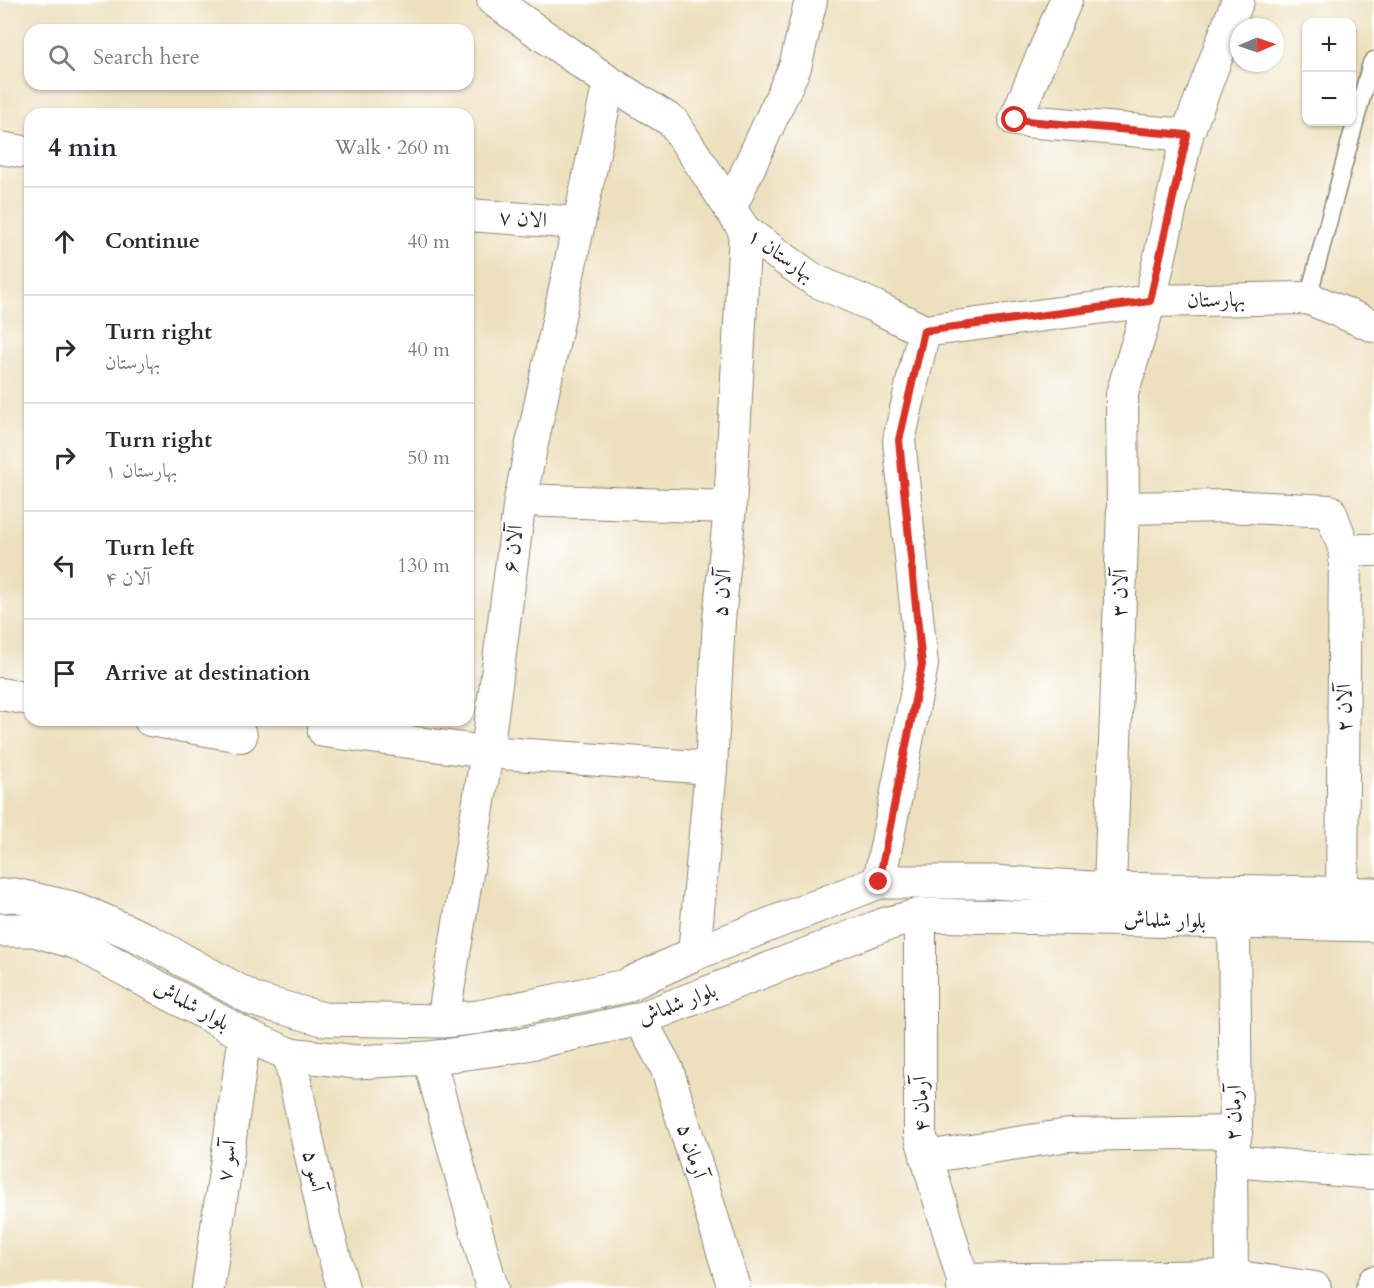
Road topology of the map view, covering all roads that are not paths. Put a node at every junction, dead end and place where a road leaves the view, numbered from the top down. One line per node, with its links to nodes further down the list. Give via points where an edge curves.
1 (493, 0): 6 (street, بهارستان ۱)
2 (811, 0): 11 (street, via 795,67)
3 (1066, 0): 7 (street, via 1015,120)
4 (1238, 0): 7 (street)
5 (1374, 60): 13 (lane)
6 (609, 82): 11 (street, بهارستان ۱, via 673,122); 12 (street, آلان ۶)
7 (1187, 135): 14 (street)
8 (0, 148): 9 (street)
9 (24, 152)
10 (474, 215): 12 (street, الان ۷)
11 (738, 220): 16 (street, بهارستان ۱, via 814,280); 18 (street, آلان ۵)
12 (579, 223): 17 (street, آلان ۶)
13 (1308, 298): 14 (street, بهارستان); 15 (street, بهارستان)
14 (1150, 301): 16 (street); 19 (street, آلان ۳, via 1122,394)
15 (1374, 326)
16 (924, 331): 28 (street, via 899,440 922,665)
17 (520, 500): 18 (street); 26 (street, آلان ۶)
18 (730, 507): 27 (street, آلان ۵)
19 (1123, 507): 20 (street, via 1330,511); 29 (street, آلان ۳)
20 (1359, 550): 31 (street, آلان ۲)
21 (0, 694): 22 (street)
22 (24, 698)
23 (184, 726): 25 (street)
24 (324, 726): 26 (street, via 324,731)
25 (241, 736)
26 (487, 753): 27 (street); 37 (street, آلان ۶)
27 (711, 768): 35 (street, آلان ۵)
28 (879, 882): 29 (main road, بلوار شلماش, via 993,882); 35 (main road, بلوار شلماش)
29 (1110, 889): 31 (main road, بلوار شلماش)
30 (0, 897): 37 (main road, بلوار شلماش, via 15,895 77,909 145,939 255,1000 323,1019)
31 (1364, 910): 33 (main road, بلوار شلماش)
32 (920, 915): 33 (main road, بلوار شلماش); 36 (main road, بلوار شلماش, via 883,925); 42 (street, آرمان ۴, via 920,1134)
33 (1234, 923): 41 (street, آرمان ۲)
34 (0, 930): 38 (main road, بلوار شلماش, via 34,930 77,943)
35 (694, 954): 37 (main road, بلوار شلماش, via 625,986)
36 (640, 1019): 40 (main road, بلوار شلماش, via 517,1047); 50 (street, آرمان ۵, via 667,1069)
37 (443, 1021)
38 (245, 1035): 39 (main road, بلوار شلماش); 47 (street, آسو ۷)
39 (289, 1054): 40 (main road, بلوار شلماش, via 356,1062); 48 (street, آسو ۵)
40 (429, 1058): 49 (street)
41 (1234, 1146): 42 (street, via 1070,1135); 43 (street, آرمان ۲); 44 (street)
42 (926, 1157): 46 (street, آرمان ۴)
43 (1374, 1173)
44 (1232, 1282): 46 (street); 51 (street)
45 (1374, 1282): 52 (street)
46 (963, 1284)
47 (208, 1288)
48 (343, 1288)
49 (492, 1288)
50 (734, 1288)
51 (1315, 1288)
52 (1372, 1288)

